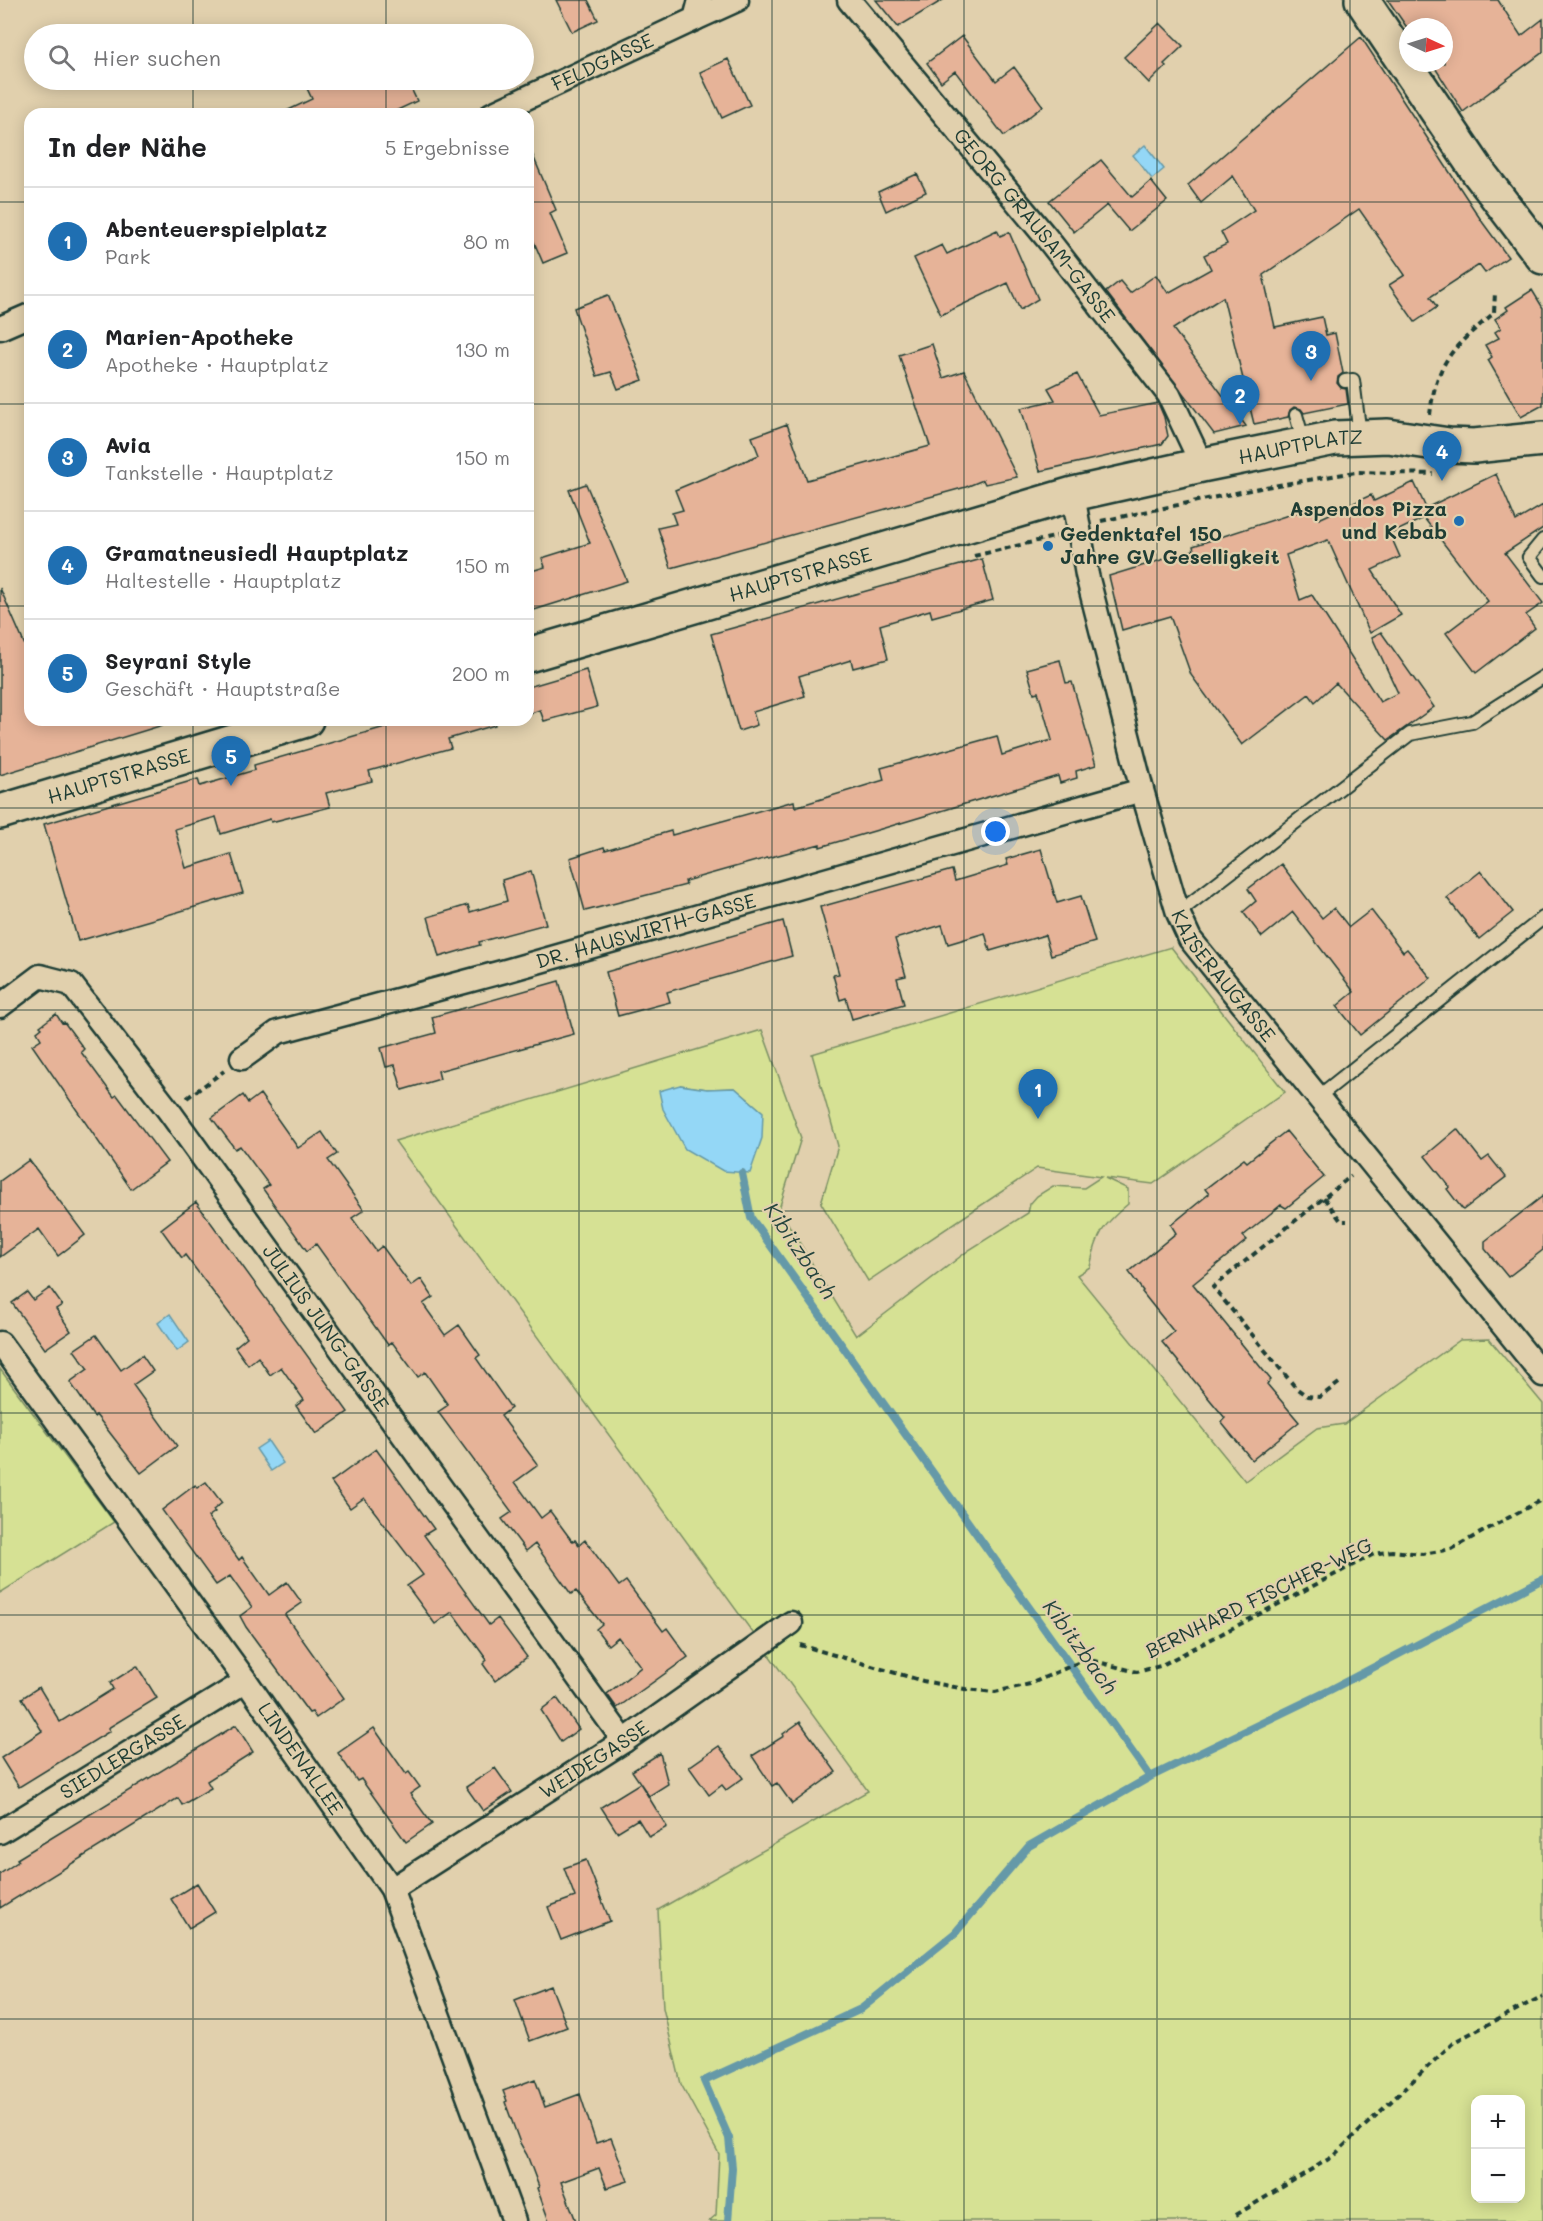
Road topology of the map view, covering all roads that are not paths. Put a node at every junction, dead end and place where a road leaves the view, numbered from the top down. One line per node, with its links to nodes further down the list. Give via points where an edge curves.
1 (737, 0): 4 (street, FELDGASSE)
2 (849, 0): 12 (street, GEORG GRAUSAM-GASSE, via 1046,237 1169,395)
3 (1362, 0): 6 (main road, via 1479,173)
4 (697, 10): 5 (street, FELDGASSE)
5 (504, 108)
6 (1543, 257)
7 (24, 318): 8 (street)
8 (0, 328)
9 (1345, 381): 10 (lane, via 1353,380)
10 (1360, 436): 11 (main road, HAUPTPLATZ, via 1474,446); 12 (main road, HAUPTPLATZ, via 1335,438 1300,430)
11 (1540, 438)
12 (1202, 465): 13 (main road, HAUPTPLATZ)
13 (1073, 494): 16 (main road, HAUPTSTRASSE); 19 (street, KAISERAUGASSE, via 1086,575)
14 (1543, 540): 15 (lane, via 1529,556)
15 (1543, 576)
16 (534, 652)
17 (1543, 677): 21 (lane, via 1472,722 1410,734)
18 (286, 726): 20 (main road, HAUPTSTRASSE)
19 (1142, 790): 21 (street, KAISERAUGASSE); 24 (street, DR. HAUSWIRTH-GASSE, via 278,1032)
20 (0, 812)
21 (1178, 913): 25 (street, KAISERAUGASSE, via 1190,939)
22 (1543, 918): 25 (lane)
23 (0, 1006): 30 (street, JULIUS JUNG-GASSE, via 40,976 71,984 169,1111)
24 (242, 1059)
25 (1318, 1097): 27 (street, KAISERAUGASSE)
26 (0, 1343): 29 (street, LINDENALLEE)
27 (1543, 1375)
28 (791, 1623): 30 (street, WEIDEGASSE)
29 (246, 1681): 31 (street, SIEDLERGASSE); 32 (street, LINDENALLEE)
30 (624, 1741): 32 (street, WEIDEGASSE)
31 (0, 1832)
32 (392, 1889): 33 (street, LINDENALLEE)
33 (514, 2221)

